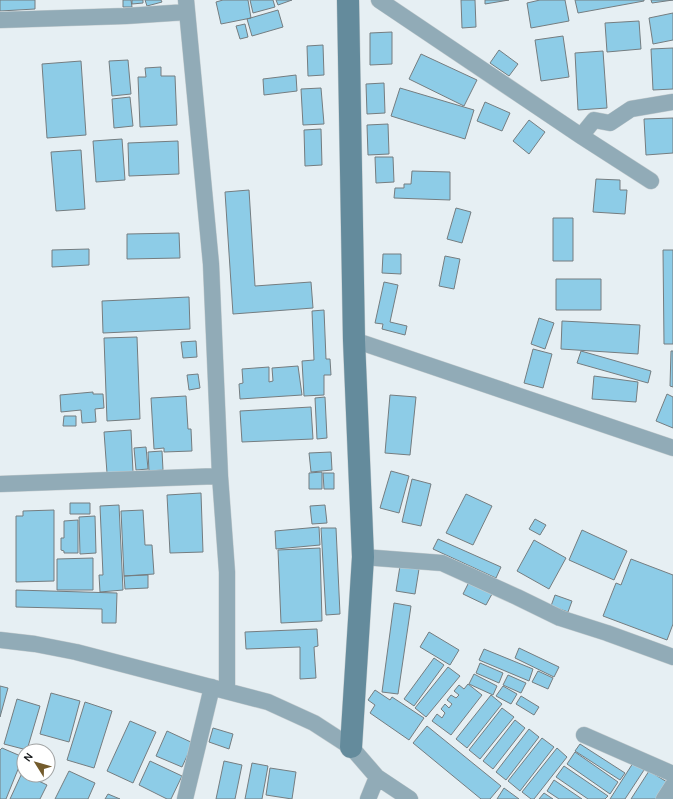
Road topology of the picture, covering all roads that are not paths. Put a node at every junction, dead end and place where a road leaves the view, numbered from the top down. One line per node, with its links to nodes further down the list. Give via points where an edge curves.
1 (348, 0): 8 (main road)
2 (379, 0): 6 (street)
3 (187, 6): 4 (street, via 126,16); 10 (street, via 211,264)
4 (0, 20)
5 (673, 102): 6 (street, via 631,109 610,123 594,120)
6 (581, 136): 7 (street)
7 (651, 181)
8 (354, 340): 9 (street); 12 (main road)
9 (673, 448)
10 (220, 476): 11 (street); 15 (street, via 227,572)
11 (0, 484)
12 (363, 556): 14 (street, via 442,562 560,618); 17 (main road)
13 (0, 640): 15 (street, via 76,652)
14 (673, 657)
15 (220, 689): 17 (street, via 289,710); 21 (street)
16 (584, 735): 18 (street)
17 (351, 747): 19 (street)
18 (673, 774)
19 (377, 777): 22 (street); 23 (street)
20 (673, 785): 24 (street)
21 (185, 799)
22 (368, 799)
23 (410, 799)
24 (664, 799)

